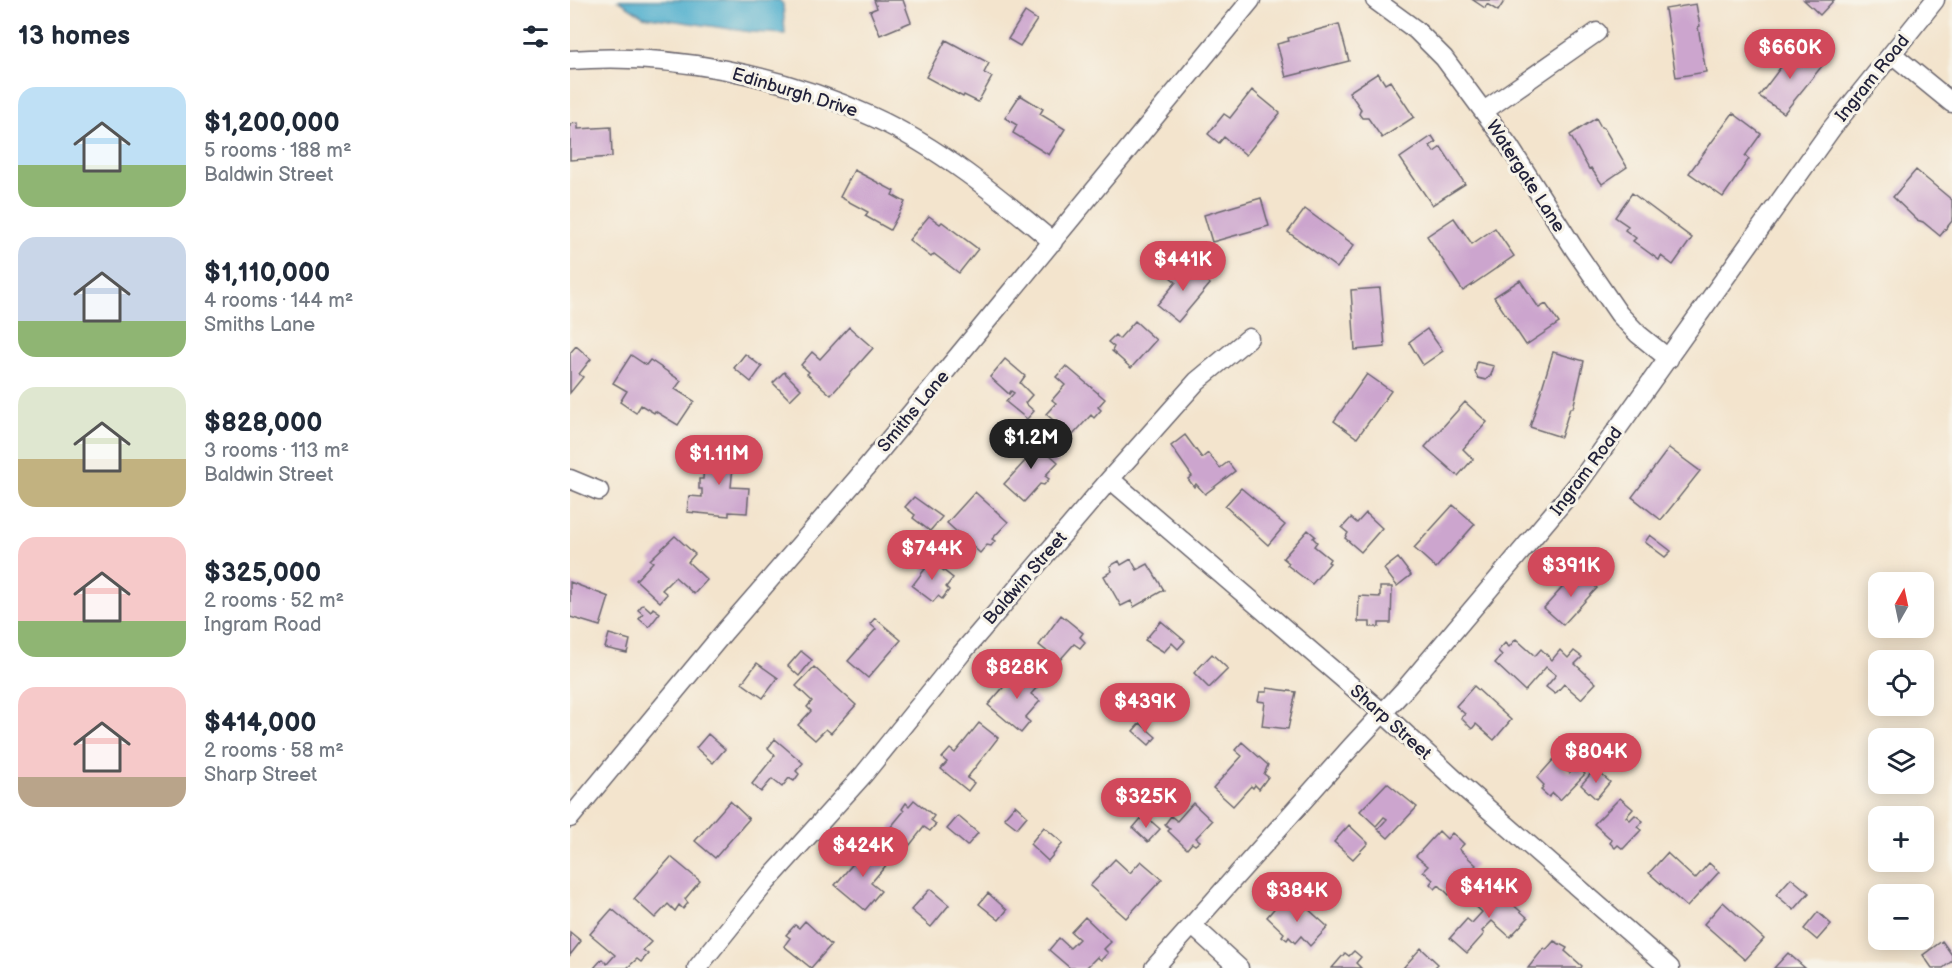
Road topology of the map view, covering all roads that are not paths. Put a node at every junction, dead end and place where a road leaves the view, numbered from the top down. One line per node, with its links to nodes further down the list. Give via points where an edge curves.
1 (1251, 0): 9 (street, Smiths Lane)
2 (1375, 0): 8 (street, Watergate Lane, via 1416,30 1444,58)
3 (1935, 0): 5 (street, Ingram Road)
4 (1597, 32): 8 (street)
5 (1892, 54): 7 (street); 11 (street, Ingram Road, via 1832,128)
6 (570, 60): 9 (street, Edinburgh Drive, via 661,60 707,66 773,81 837,102 922,144 979,182)
7 (1952, 103)
8 (1484, 111): 11 (street, Watergate Lane, via 1619,314)
9 (1053, 242): 16 (street, Smiths Lane)
10 (1249, 338): 13 (street, Baldwin Street, via 1197,381)
11 (1669, 359): 15 (street, Ingram Road, via 1571,492)
12 (570, 479): 14 (street)
13 (1110, 479): 15 (street, Sharp Street); 18 (street, Baldwin Street)
14 (599, 491)
15 (1383, 713): 17 (street, Ingram Road); 21 (street, Sharp Street)
16 (570, 818)
17 (1192, 926): 19 (street, Ingram Road); 20 (street)
18 (697, 968)
19 (1154, 968)
20 (1239, 968)
21 (1670, 968)

